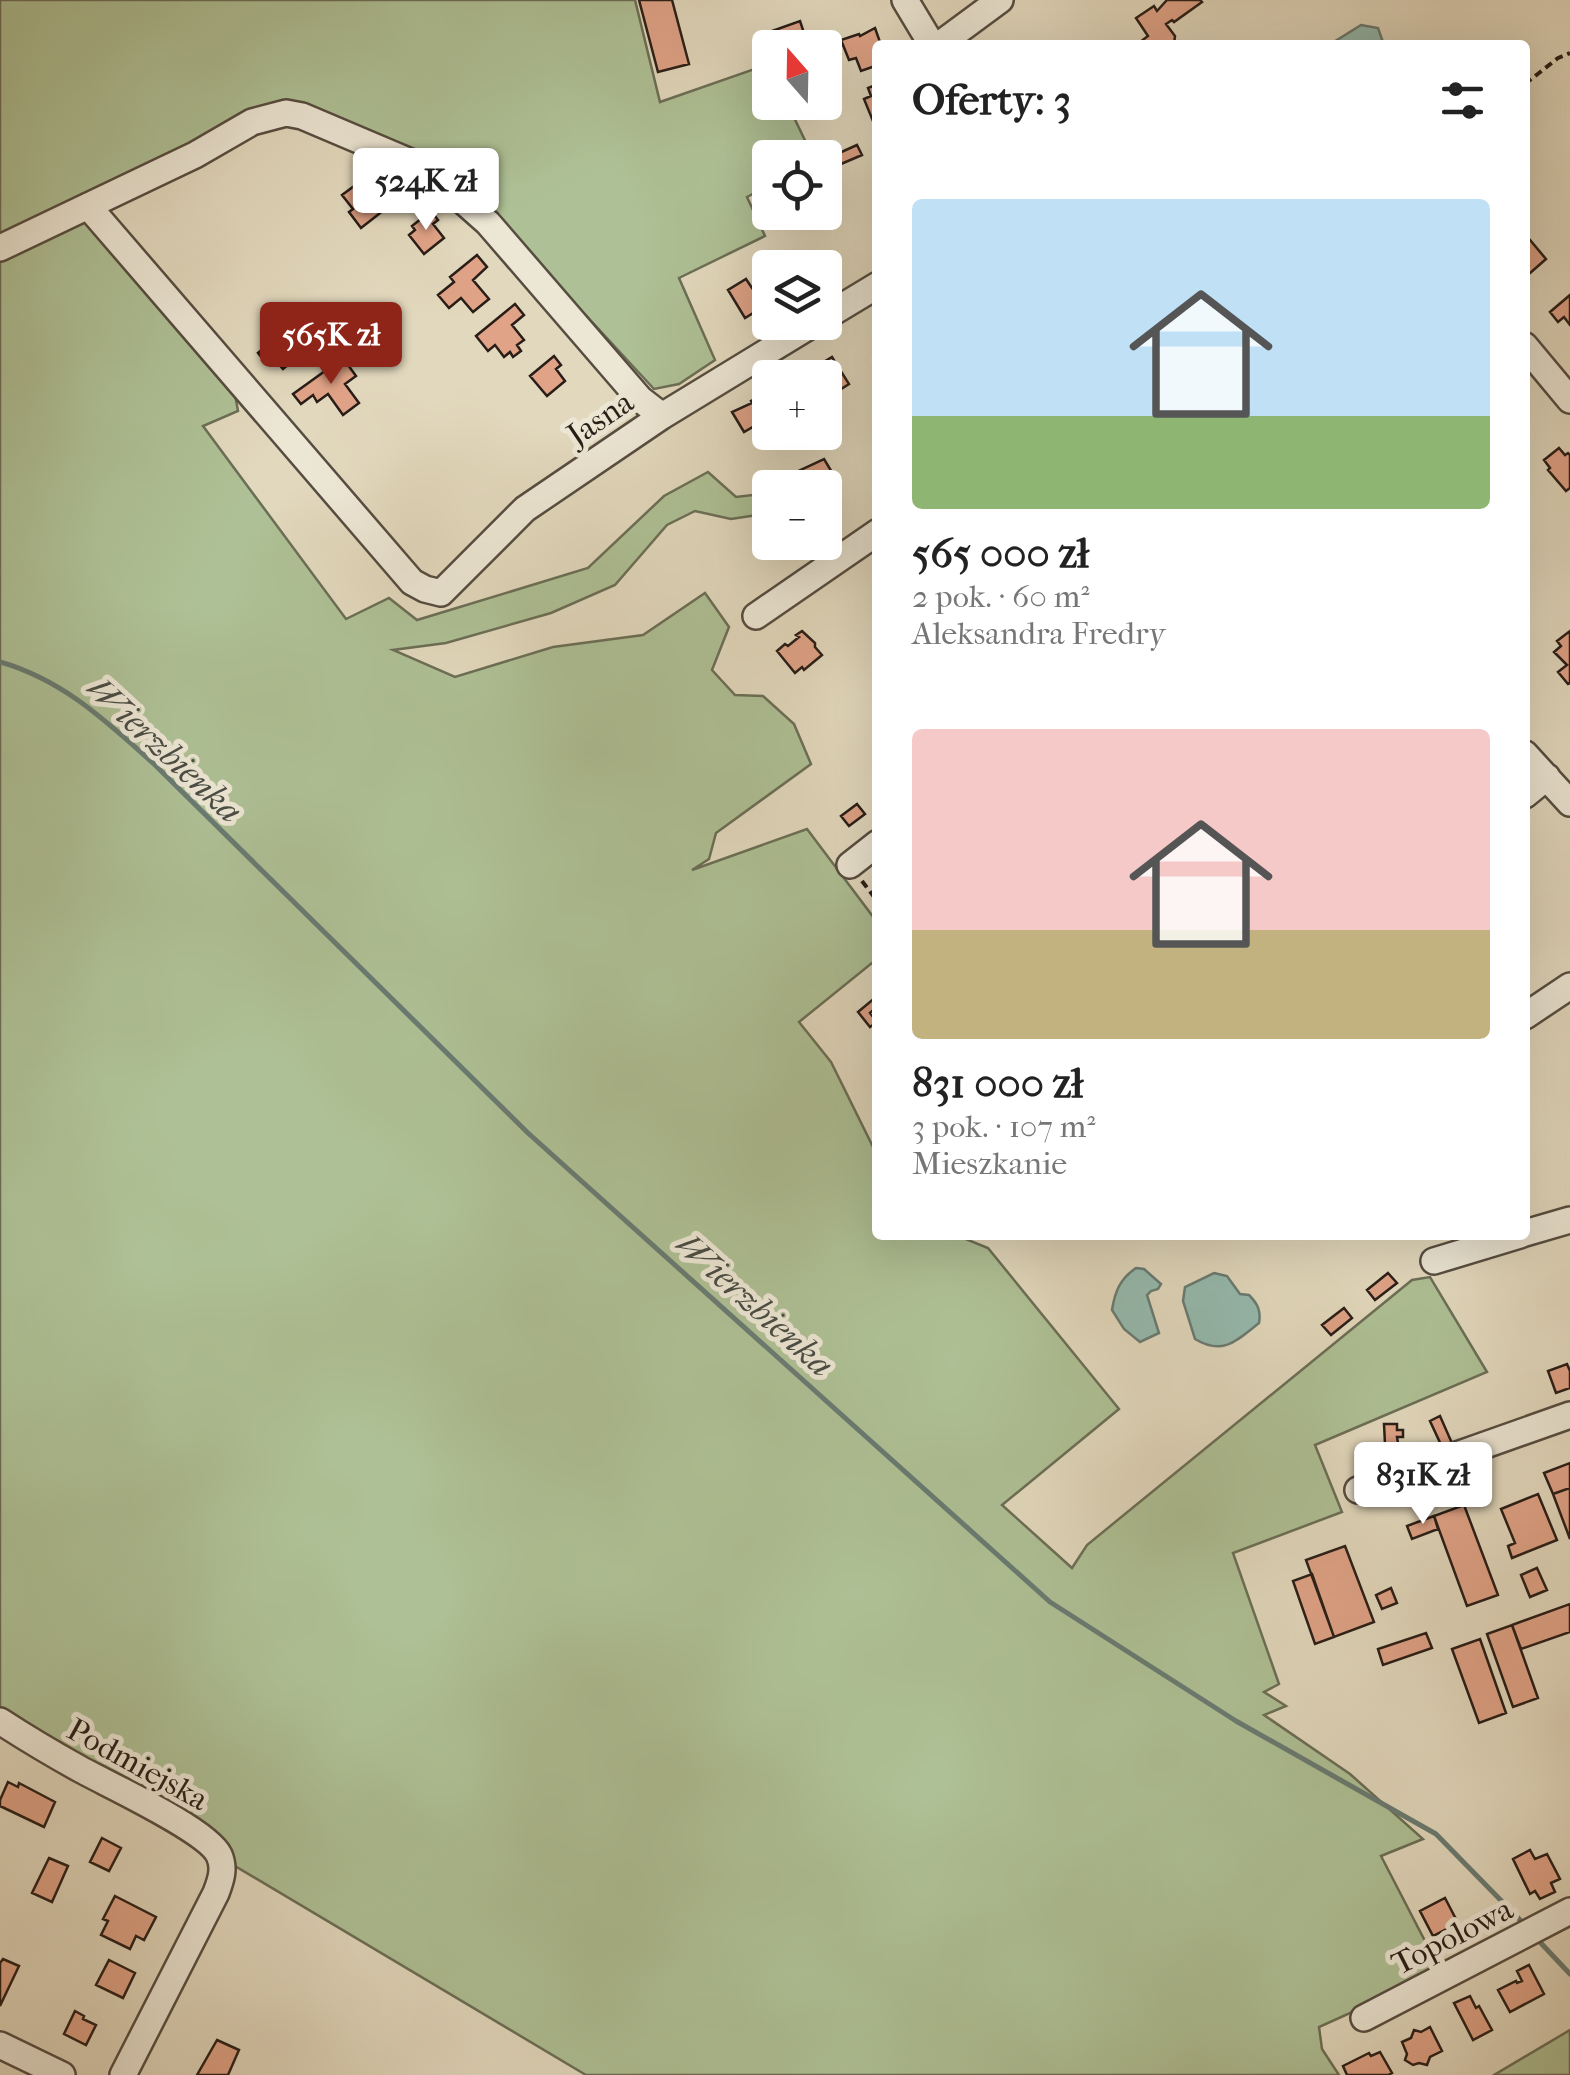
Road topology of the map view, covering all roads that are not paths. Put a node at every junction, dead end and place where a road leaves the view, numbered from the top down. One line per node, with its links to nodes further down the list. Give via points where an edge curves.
1 (905, 0): 3 (street)
2 (1000, 0): 4 (street)
3 (932, 40)
4 (942, 40)
5 (88, 206): 6 (street); 12 (street, via 252,122 302,116 426,169 488,223); 12 (street, Jasna, via 424,589 441,593 525,509)
6 (0, 248)
7 (872, 289): 8 (street)
8 (842, 307)
9 (787, 340): 12 (street, Jasna)
10 (1530, 352): 11 (street)
11 (1570, 400)
12 (662, 416)
13 (872, 536): 14 (street)
14 (756, 616)
15 (1530, 759): 16 (street)
16 (1547, 777): 17 (street); 18 (street)
17 (1530, 791)
18 (1570, 803)
19 (872, 849): 20 (street)
20 (850, 866)
21 (1570, 986): 22 (street)
22 (1530, 1013)
23 (1570, 1220): 24 (street)
24 (1530, 1232)
25 (1502, 1240): 26 (street)
26 (1434, 1261)
27 (1570, 1415): 28 (street)
28 (1358, 1490)
29 (0, 1720): 34 (street, Podmiejska, via 210,1842 222,1865 222,1878)
30 (1570, 1911): 31 (street, Topolowa)
31 (1364, 2018)
32 (0, 2045): 33 (street)
33 (62, 2075)
34 (123, 2075)

